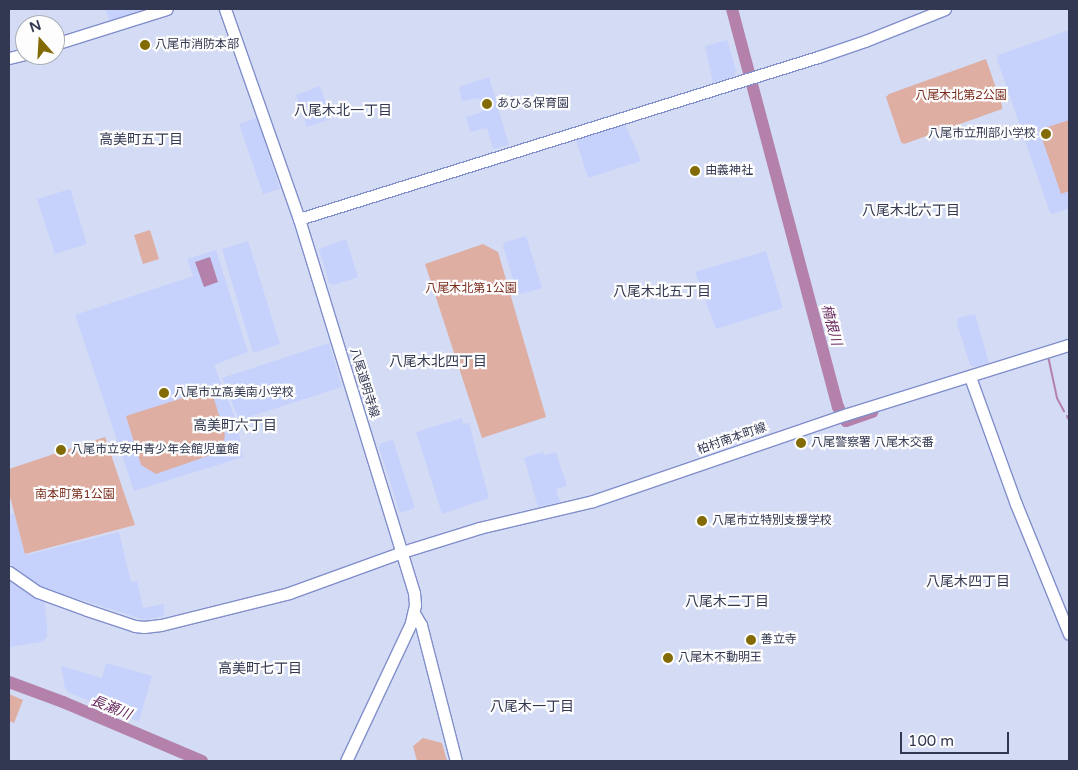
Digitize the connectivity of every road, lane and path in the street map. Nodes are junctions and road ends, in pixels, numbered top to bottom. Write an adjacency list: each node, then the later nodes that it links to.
1 (167, 9): 4 (street)
2 (225, 9): 5 (street, 八尾道明寺線)
3 (945, 9): 5 (street)
4 (65, 41)
5 (299, 218): 8 (street, 八尾道明寺線)
6 (1069, 345): 7 (street, 柏村南本町線)
7 (970, 377): 8 (street, 柏村南本町線); 11 (street)
8 (402, 552): 9 (street, 柏村南本町線); 10 (street, 八尾道明寺線)
9 (9, 572)
10 (414, 614): 12 (street, 八尾道明寺線); 13 (street)
11 (1069, 634)
12 (346, 761)
13 (456, 761)

